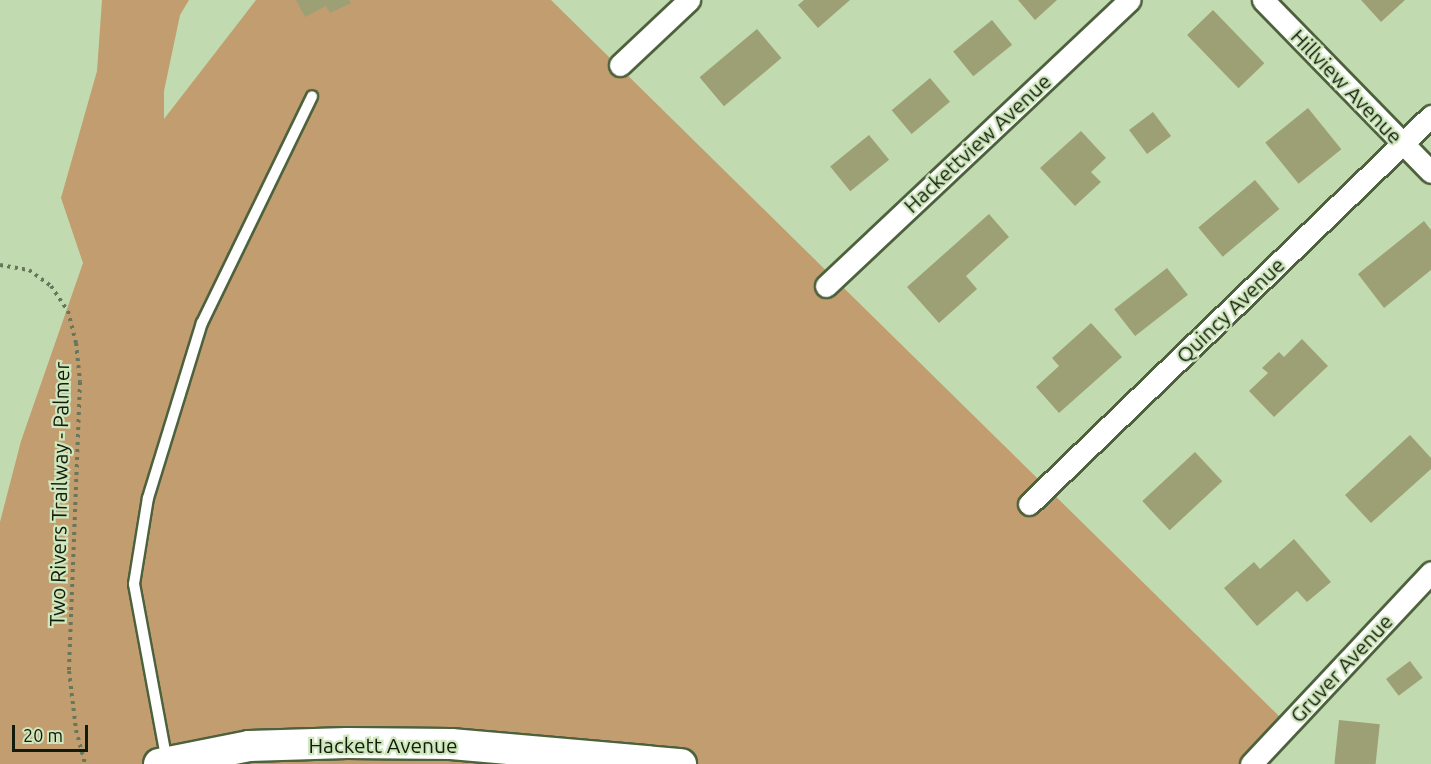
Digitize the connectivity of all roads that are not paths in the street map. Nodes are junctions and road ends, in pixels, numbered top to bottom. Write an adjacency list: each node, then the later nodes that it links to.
1 (689, 0): 4 (street)
2 (1129, 0): 9 (street, Hackettview Avenue)
3 (1263, 0): 7 (street, Hillview Avenue)
4 (620, 65)
5 (312, 96): 12 (lane)
6 (1431, 116): 7 (street, Quincy Avenue)
7 (1402, 144): 8 (street, Hillview Avenue); 10 (street, Quincy Avenue)
8 (1431, 172)
9 (826, 286)
10 (1029, 504)
11 (1431, 572): 14 (street, Gruver Avenue)
12 (163, 763): 13 (main road, Hackett Avenue)
13 (681, 764)
14 (1251, 764)

